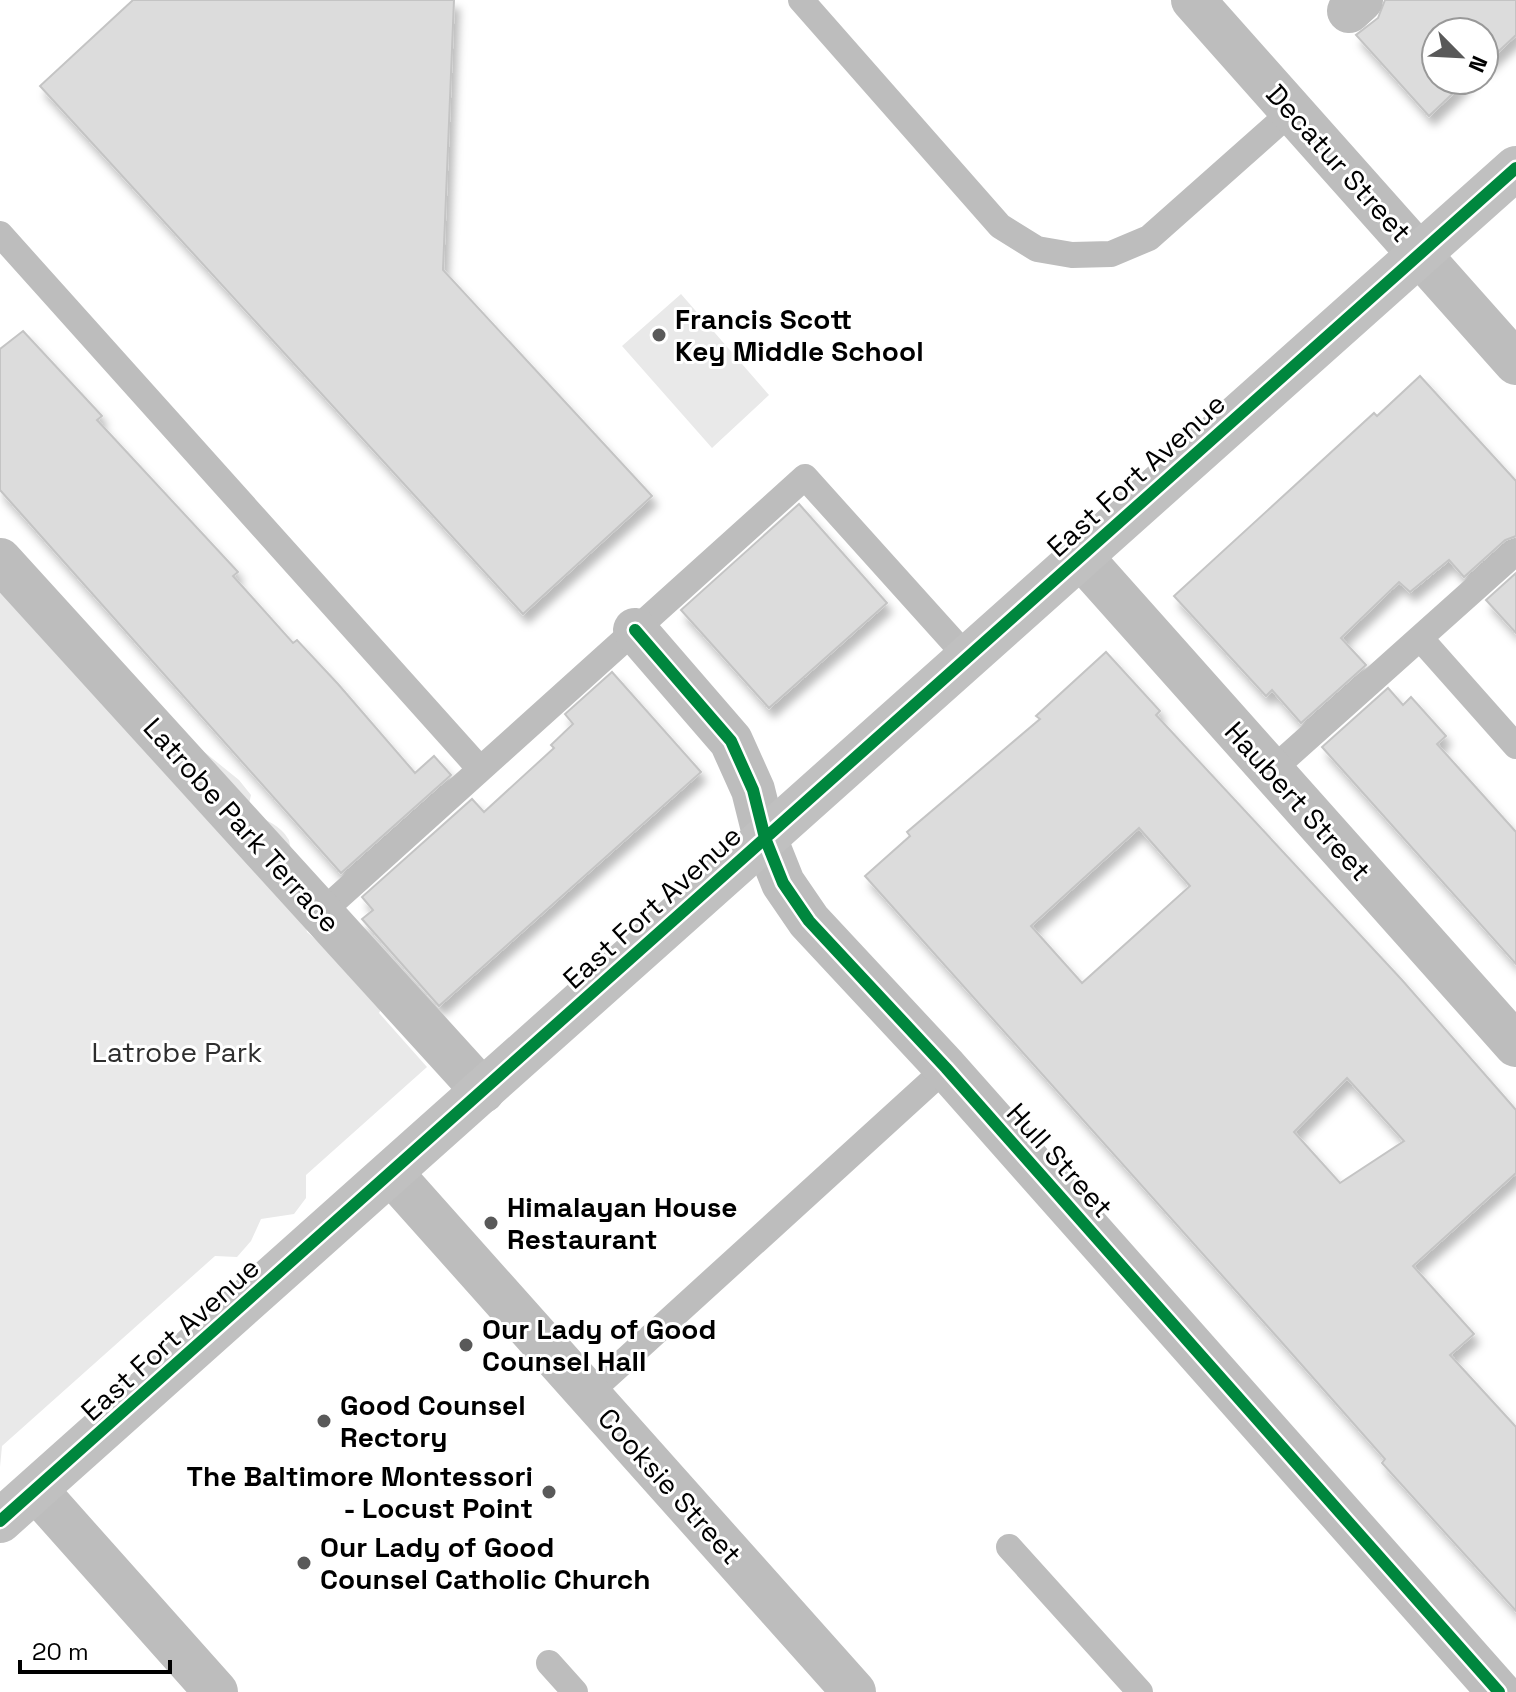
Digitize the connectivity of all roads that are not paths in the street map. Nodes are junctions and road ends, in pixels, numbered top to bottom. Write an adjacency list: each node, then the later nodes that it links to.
1 (801, 0): 3 (lane)
2 (1193, 0): 3 (street, Decatur Street)
3 (1292, 111): 6 (street, Decatur Street)
4 (1516, 168): 6 (street, East Fort Avenue)
5 (0, 234): 15 (lane)
6 (1420, 254): 7 (street, Decatur Street); 9 (street, East Fort Avenue)
7 (1516, 363)
8 (1516, 552): 12 (lane)
9 (1081, 557): 13 (street, East Fort Avenue); 16 (street, Haubert Street)
10 (0, 560): 18 (street, Latrobe Park Terrace)
11 (635, 630): 13 (lane); 15 (lane); 17 (street, Hull Street)
12 (1420, 638): 14 (lane); 16 (lane)
13 (968, 658): 17 (street, East Fort Avenue)
14 (1516, 746)
15 (480, 769): 18 (lane)
16 (1271, 771): 19 (street, Haubert Street)
17 (765, 838): 20 (street, Hull Street); 21 (street, East Fort Avenue)
18 (322, 912): 21 (street, Latrobe Park Terrace)
19 (1516, 1045)
20 (946, 1068): 23 (lane); 32 (street, Hull Street)
21 (483, 1091): 22 (street, East Fort Avenue)
22 (391, 1173): 23 (street, Cooksie Street); 24 (street, East Fort Avenue)
23 (588, 1394): 30 (street, Cooksie Street)
24 (36, 1490): 25 (street, East Fort Avenue); 28 (street)
25 (0, 1521)
26 (1009, 1547): 31 (lane)
27 (549, 1663): 29 (lane)
28 (216, 1692)
29 (575, 1692)
30 (854, 1692)
31 (1140, 1692)
32 (1499, 1692)

